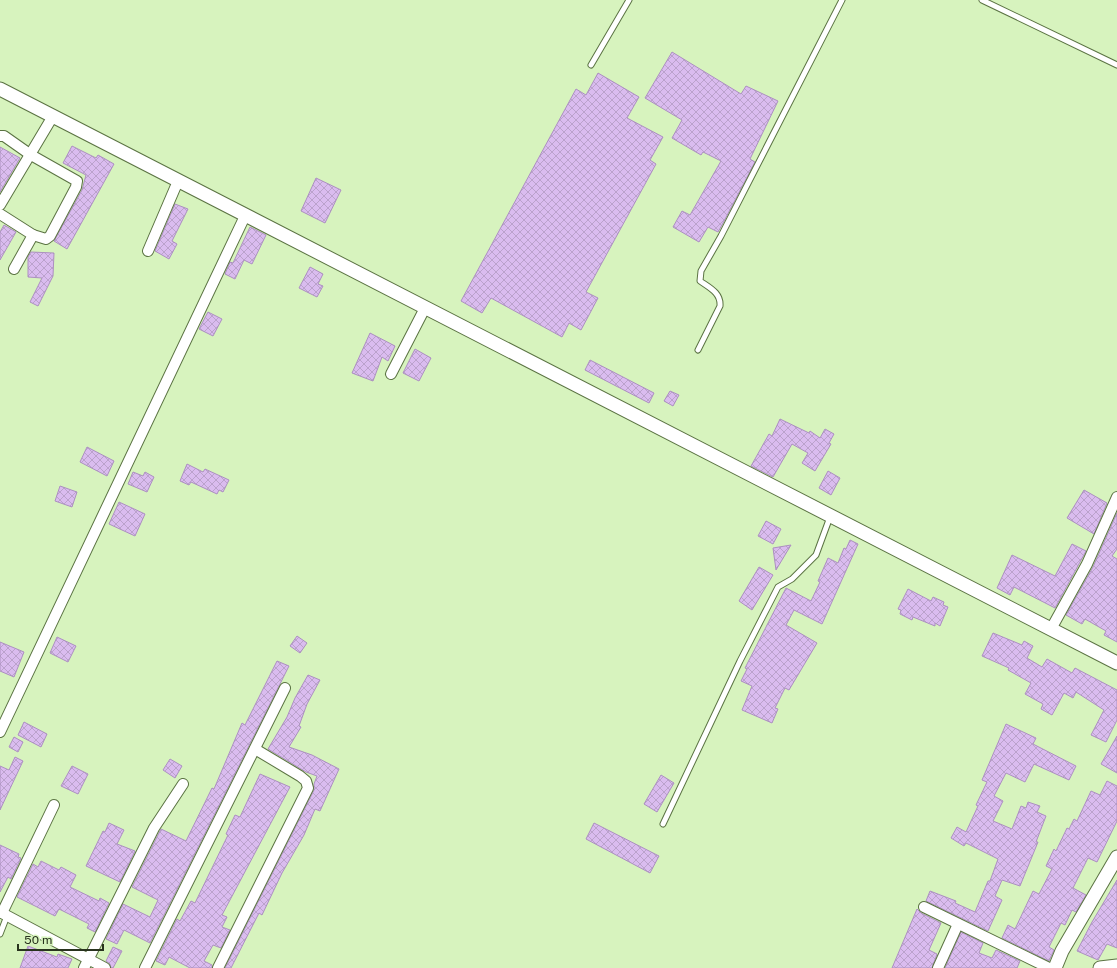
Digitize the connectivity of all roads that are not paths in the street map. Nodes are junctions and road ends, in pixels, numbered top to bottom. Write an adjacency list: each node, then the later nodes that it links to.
1 (629, 0): 4 (lane)
2 (842, 0): 18 (lane)
3 (982, 0): 5 (lane)
4 (591, 65)
5 (1117, 65)
6 (0, 89): 7 (street)
7 (53, 116): 9 (street); 10 (street)
8 (0, 136): 9 (street)
9 (31, 155): 11 (street); 14 (street)
10 (178, 181): 13 (street); 15 (street)
11 (0, 205)
12 (0, 214): 14 (street)
13 (246, 216): 17 (street); 25 (street)
14 (33, 235): 16 (street)
15 (148, 251)
16 (14, 269)
17 (425, 308): 19 (street); 21 (street)
18 (698, 350)
19 (391, 374)
20 (1117, 497): 22 (street)
21 (830, 516): 22 (street); 29 (lane)
22 (1051, 629): 23 (street)
23 (1117, 663)
24 (285, 688): 26 (street)
25 (0, 732)
26 (255, 749): 38 (street); 39 (street)
27 (183, 784): 35 (street)
28 (54, 805): 32 (street)
29 (663, 824)
30 (1117, 857): 42 (street)
31 (924, 907): 33 (street)
32 (3, 914): 34 (lane); 35 (street)
33 (958, 924): 40 (street); 41 (street)
34 (0, 934)
35 (86, 964): 37 (street)
36 (1117, 966): 43 (street)
37 (105, 968)
38 (144, 968)
39 (218, 968)
40 (938, 968)
41 (1049, 968)
42 (1055, 968)
43 (1100, 968)

